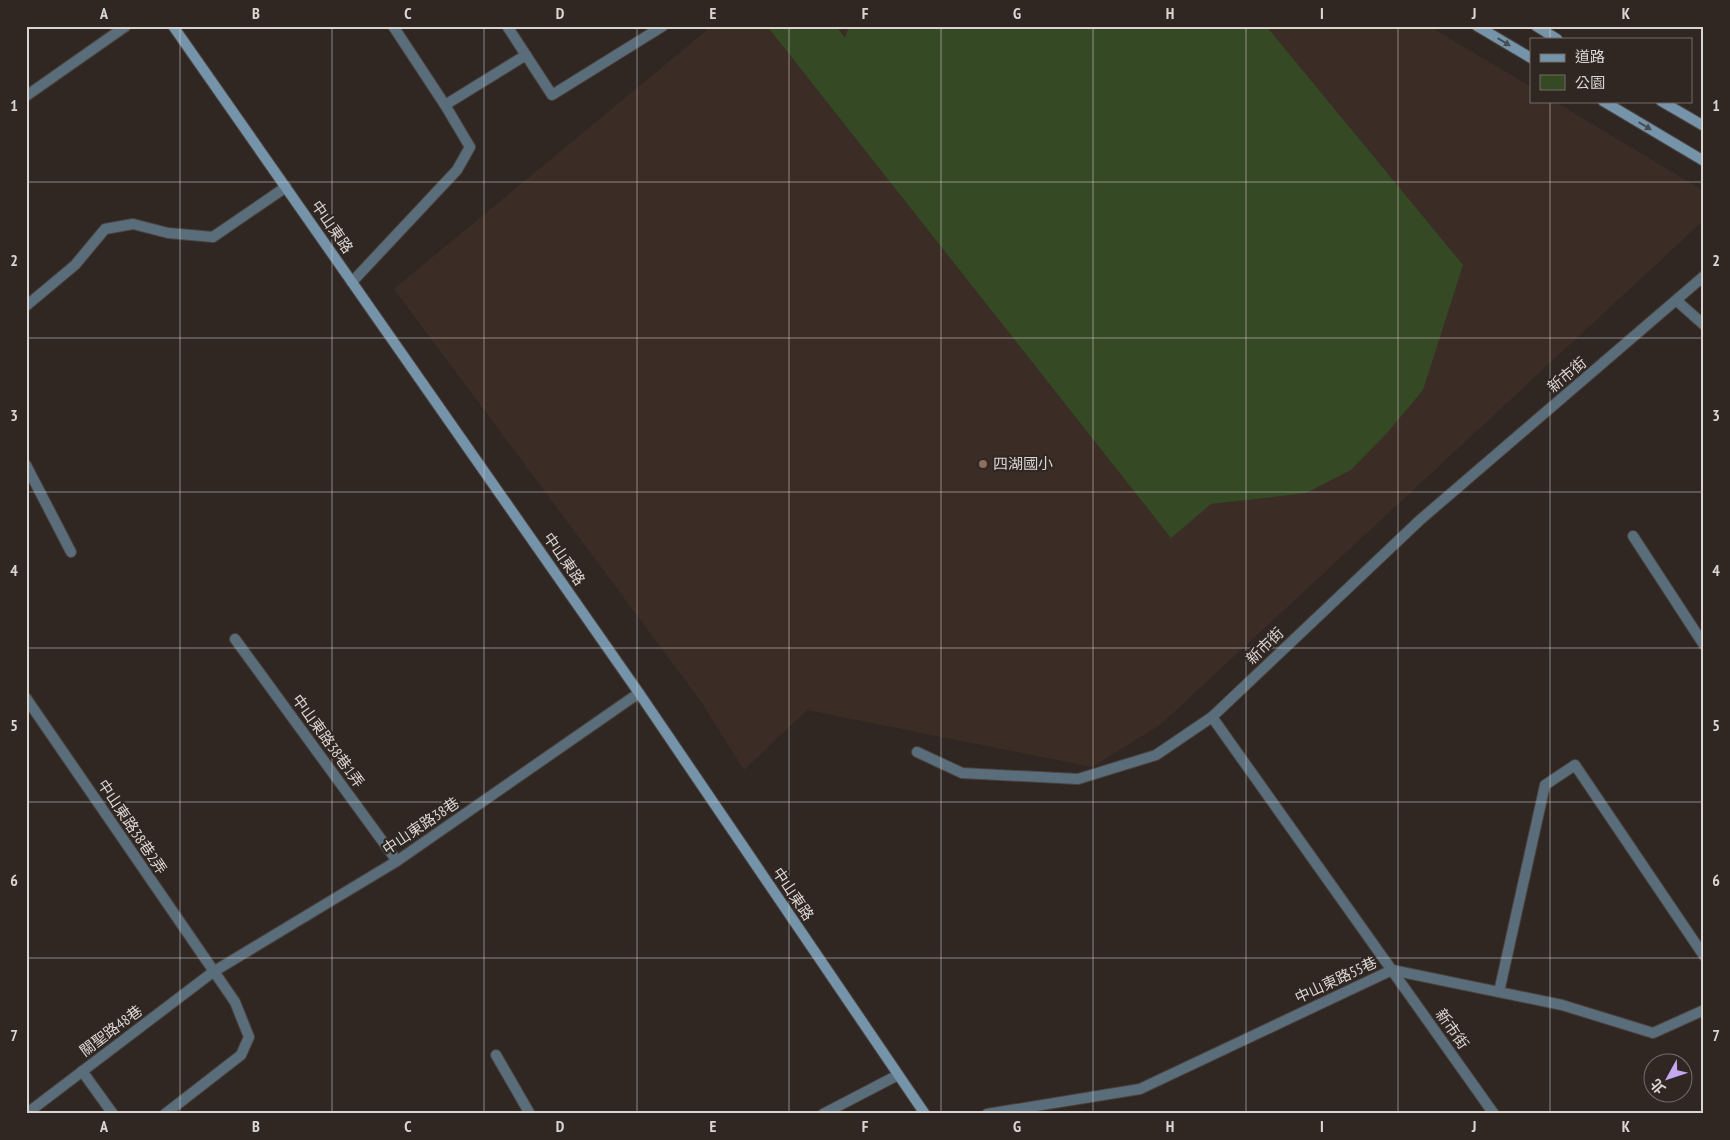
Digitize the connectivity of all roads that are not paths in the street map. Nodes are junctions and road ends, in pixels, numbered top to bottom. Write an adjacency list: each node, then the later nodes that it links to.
1 (126, 26): 11 (street)
2 (173, 26): 17 (street, 中山東路)
3 (393, 26): 14 (street)
4 (507, 26): 9 (street)
5 (663, 26): 9 (street)
6 (1477, 26): 10 (street, one-way to 10)
7 (1536, 26): 8 (street)
8 (1554, 38)
9 (526, 54): 14 (street)
10 (1530, 57)
11 (26, 96)
12 (1605, 102): 16 (street, one-way to 16)
13 (1663, 102): 15 (street)
14 (445, 105): 19 (street)
15 (1704, 126)
16 (1704, 161)
17 (286, 188): 19 (street, 中山東路); 21 (street)
18 (1704, 276): 20 (street, 新市街)
19 (352, 282): 28 (street, 中山東路)
20 (1677, 301): 22 (street); 30 (street, 新市街)
21 (26, 306)
22 (1704, 324)
23 (26, 465): 25 (street)
24 (1633, 536): 27 (street)
25 (72, 552)
26 (235, 638): 32 (street, 中山東路38巷1弄)
27 (1704, 645)
28 (639, 694): 32 (street, 中山東路38巷); 40 (street, 中山東路)
29 (26, 698): 35 (street, 中山東路38巷2弄)
30 (1212, 717): 31 (street); 34 (street, 新市街)
31 (917, 752)
32 (397, 861): 35 (street, 中山東路38巷)
33 (1704, 956): 36 (street)
34 (1392, 970): 36 (street, 中山東路55巷); 47 (street, 中山東路55巷); 48 (street, 新市街)
35 (213, 972): 39 (street, 關聖路48巷); 43 (street, 中山東路38巷2弄)
36 (1499, 992): 37 (street, 中山東路55巷)
37 (1704, 1010)
38 (496, 1055): 44 (street)
39 (82, 1071): 41 (street, 關聖路48巷); 42 (street)
40 (898, 1075): 45 (street); 46 (street, 中山東路)
41 (26, 1114)
42 (113, 1114)
43 (165, 1114)
44 (530, 1114)
45 (823, 1114)
46 (925, 1114)
47 (987, 1114)
48 (1494, 1114)

